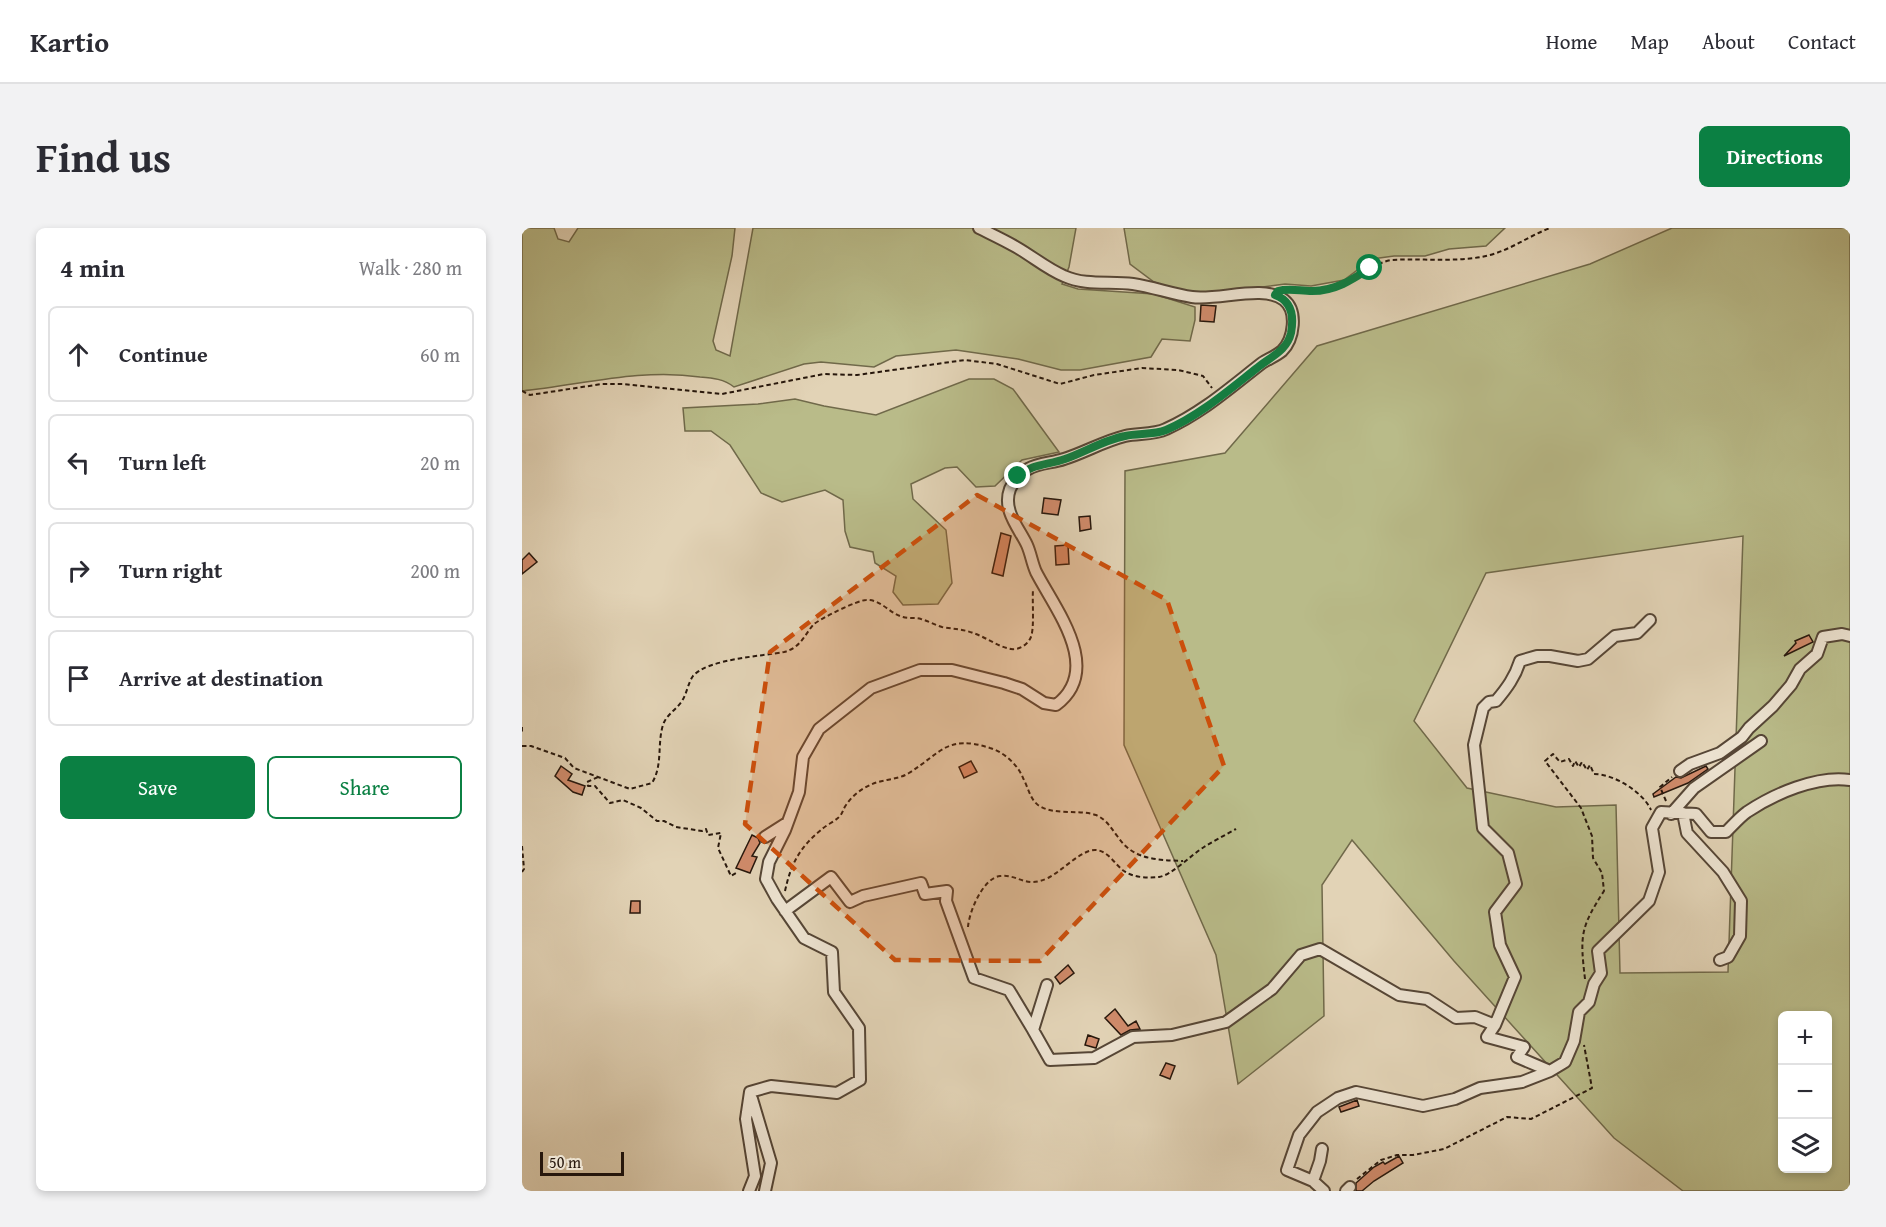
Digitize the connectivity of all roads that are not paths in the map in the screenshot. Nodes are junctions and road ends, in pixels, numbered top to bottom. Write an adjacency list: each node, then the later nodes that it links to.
1 (979, 228): 9 (street)
2 (1650, 620): 14 (street)
3 (1850, 636): 5 (street)
4 (1761, 741): 7 (street)
5 (1680, 771)
6 (1850, 780): 8 (street)
7 (1666, 813): 8 (street); 16 (street)
8 (1683, 813): 12 (street)
9 (788, 823): 10 (street); 11 (street)
10 (765, 837)
11 (785, 911): 15 (street); 17 (street)
12 (1720, 960)
13 (1047, 985): 15 (street)
14 (1496, 1025): 15 (street); 16 (street)
15 (1033, 1030)
16 (1550, 1071): 19 (street)
17 (750, 1092): 20 (street); 21 (street)
18 (1322, 1149): 19 (street)
19 (1313, 1180): 22 (street)
20 (749, 1191)
21 (765, 1191)
22 (1324, 1191)

